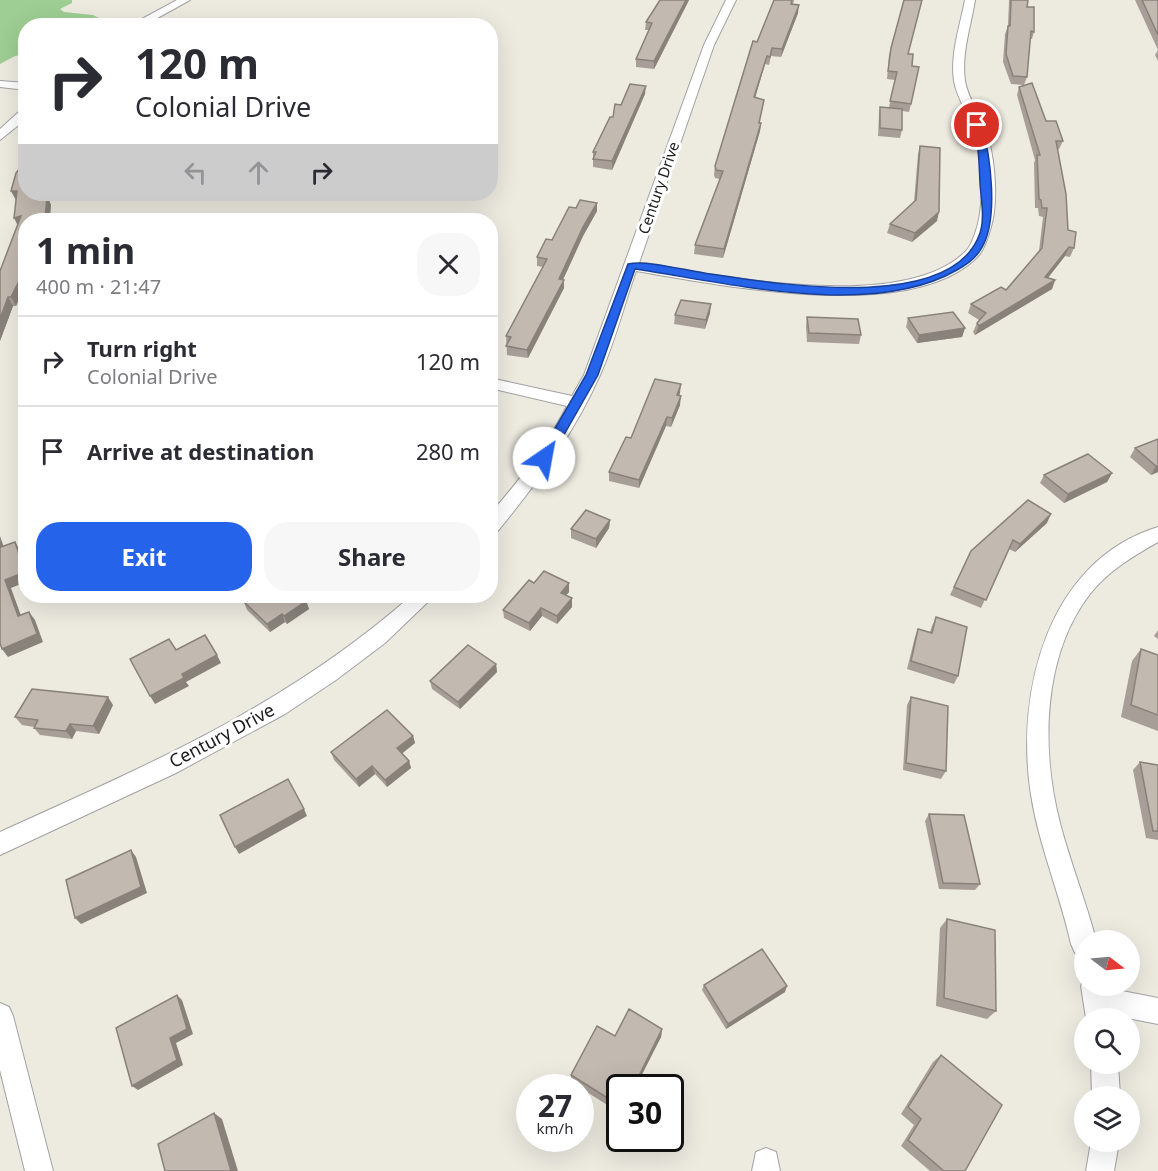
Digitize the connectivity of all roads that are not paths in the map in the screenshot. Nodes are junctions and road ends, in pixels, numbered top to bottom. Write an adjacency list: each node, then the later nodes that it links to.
1 (185, 0): 4 (street)
2 (731, 0): 9 (street, Century Drive)
3 (970, 0): 9 (street)
4 (150, 18)
5 (0, 84): 6 (street)
6 (18, 86)
7 (18, 119): 8 (street)
8 (0, 136)
9 (632, 266): 11 (street, Century Drive)
10 (498, 385): 11 (street)
11 (578, 403): 12 (street, Century Drive)
12 (498, 517)
13 (1158, 534): 16 (street)
14 (416, 603): 15 (street, Century Drive)
15 (0, 844)
16 (1081, 930)
17 (1096, 1001): 18 (street)
18 (1158, 1011)
19 (0, 1016): 21 (street)
20 (1103, 1152): 22 (street)
21 (39, 1171)
22 (1100, 1171)

